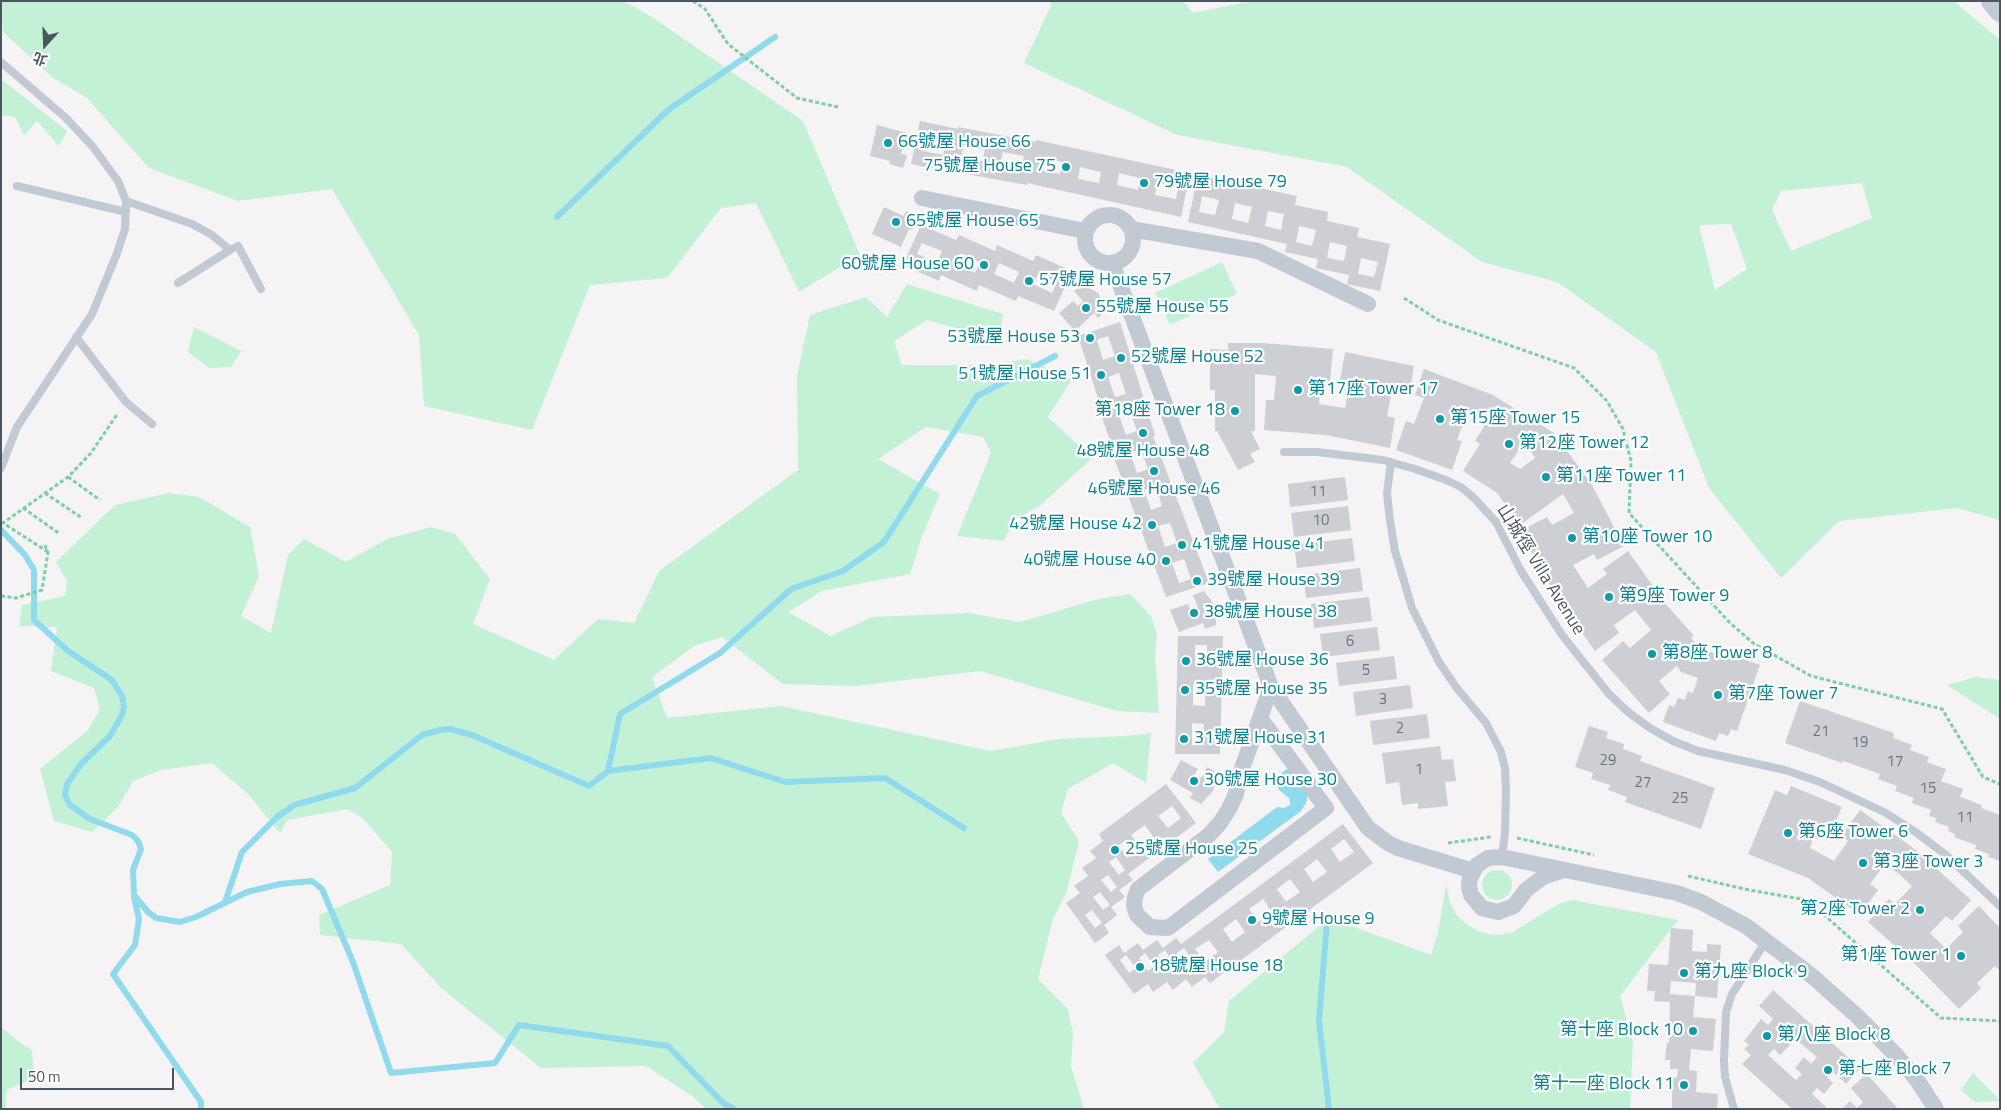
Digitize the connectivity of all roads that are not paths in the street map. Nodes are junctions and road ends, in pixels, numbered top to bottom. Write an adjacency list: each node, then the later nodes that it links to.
1 (1992, 1): 2 (main road)
2 (2000, 12)
3 (1, 62): 6 (lane)
4 (17, 186): 7 (lane)
5 (922, 198): 9 (street)
6 (126, 202): 7 (lane); 10 (lane)
7 (126, 212): 15 (lane)
8 (1131, 229): 9 (street); 11 (street); 14 (street)
9 (1085, 231): 11 (street)
10 (230, 250): 12 (lane); 13 (lane)
11 (1112, 263): 20 (street)
12 (178, 283)
13 (261, 289)
14 (1368, 304)
15 (76, 337): 16 (lane); 19 (lane)
16 (152, 424)
17 (1284, 452): 18 (lane, 山城徑 Villa Avenue)
18 (1391, 462): 22 (lane); 25 (lane, 山城徑 Villa Avenue)
19 (1, 468)
20 (1271, 687): 21 (street); 24 (street)
21 (1260, 718): 21 (street)
22 (1502, 857): 23 (street); 24 (street)
23 (1564, 870): 24 (street); 26 (street)
24 (1472, 871)
25 (2000, 906)
26 (1766, 940): 27 (lane); 28 (street)
27 (1734, 1109)
28 (1936, 1109)

